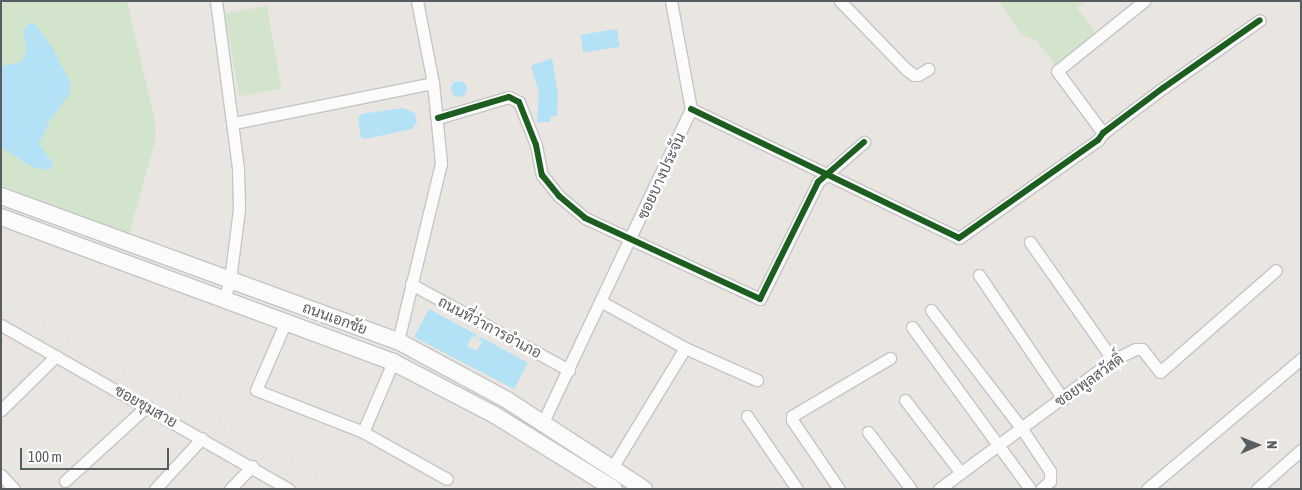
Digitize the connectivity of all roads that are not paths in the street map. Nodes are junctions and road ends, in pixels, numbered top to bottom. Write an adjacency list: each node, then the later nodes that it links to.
1 (216, 1): 11 (street)
2 (417, 1): 8 (street)
3 (671, 1): 9 (street)
4 (840, 1): 7 (street)
5 (1144, 1): 12 (street)
6 (1260, 20): 12 (street)
7 (928, 69)
8 (433, 83): 10 (street); 11 (street)
9 (691, 109): 14 (street); 17 (street, ซอยบางประจัน)
10 (438, 118): 17 (street); 22 (street)
11 (234, 123): 21 (street)
12 (1103, 133): 14 (street)
13 (864, 142): 14 (street)
14 (827, 175): 17 (street)
15 (1, 196): 21 (main road, ถนนเอกชัย)
16 (1, 217): 23 (main road, ถนนเอกชัย)
17 (632, 238): 24 (street, ซอยบางประจัน)
18 (1030, 242): 34 (street)
19 (1276, 270): 34 (street, ซอยพูลสวัสดิ์)
20 (979, 275): 38 (street)
21 (230, 280): 23 (street); 29 (main road, ถนนเอกชัย)
22 (411, 284): 29 (street); 36 (street, ถนนที่ว่าการอำเภอ)
23 (224, 300): 26 (main road, ถนนเอกชัย)
24 (602, 302): 30 (street); 36 (street, ซอยบางประจัน)
25 (931, 310): 44 (street)
26 (286, 322): 35 (main road, ถนนเอกชัย); 45 (street)
27 (1, 325): 31 (street, ซอยชุมสาย)
28 (912, 327): 48 (street)
29 (398, 342): 43 (main road, ถนนเอกชัย)
30 (685, 348): 37 (street); 51 (street)
31 (56, 356): 40 (street, ซอยชุมสาย); 41 (street)
32 (890, 358): 63 (street)
33 (1301, 359): 68 (street)
34 (1113, 360): 38 (street, ซอยพูลสวัสดิ์)
35 (393, 362): 45 (street); 60 (main road, ถนนเอกชัย)
36 (569, 370): 43 (street, ซอยบางประจัน)
37 (757, 380)
38 (1063, 399): 44 (street, ซอยพูลสวัสดิ์)
39 (906, 400): 52 (street)
40 (147, 406): 47 (street, ซอยชุมสาย); 55 (street)
41 (1, 410)
42 (747, 416): 62 (street)
43 (543, 422): 51 (main road, ถนนเอกชัย)
44 (1022, 429): 48 (street, ซอยพูลสวัสดิ์); 67 (street)
45 (363, 432): 54 (street)
46 (868, 432): 64 (street)
47 (202, 438): 50 (street, ซอยชุมสาย); 57 (street)
48 (999, 446): 52 (street, ซอยพูลสวัสดิ์); 66 (street)
49 (1301, 450): 69 (street)
50 (252, 466): 58 (street); 59 (street, ซอยชุมสาย)
51 (612, 468): 61 (main road, ถนนเอกชัย)
52 (961, 473): 65 (street, ซอยพูลสวัสดิ์)
53 (1, 475): 56 (street)
54 (447, 479)
55 (65, 482)
56 (14, 489)
57 (155, 489)
58 (230, 489)
59 (289, 489)
60 (614, 489)
61 (644, 489)
62 (797, 489)
63 (839, 489)
64 (911, 489)
65 (939, 489)
66 (1030, 489)
67 (1041, 489)
68 (1148, 489)
69 (1257, 489)

